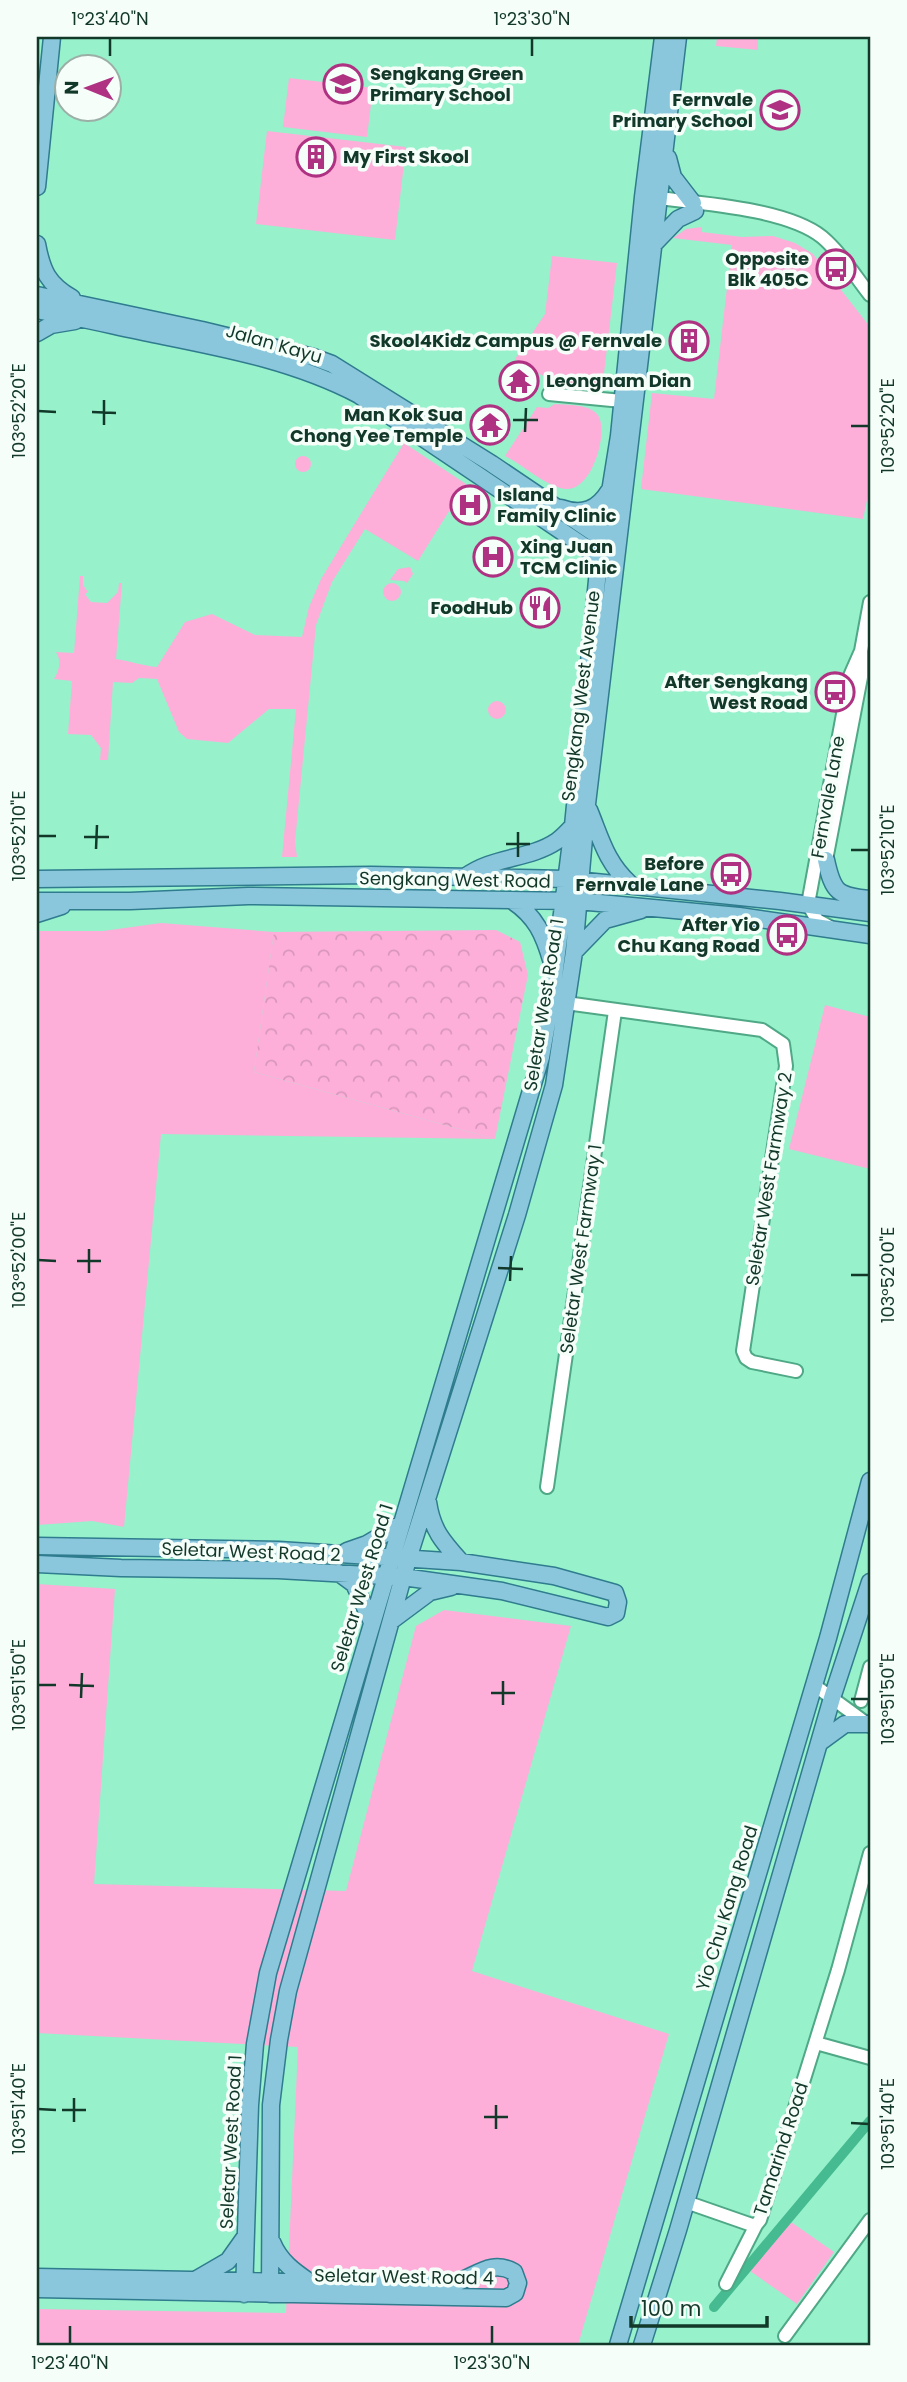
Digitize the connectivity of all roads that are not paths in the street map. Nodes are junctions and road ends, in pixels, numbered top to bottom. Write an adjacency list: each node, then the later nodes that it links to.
1 (52, 37): 5 (main road)
2 (663, 37): 6 (main road, Sengkang West Avenue)
3 (678, 37): 4 (main road, Sengkang West Avenue)
4 (666, 142): 6 (main road, Sengkang West Avenue); 7 (main road)
5 (37, 187)
6 (650, 202): 7 (street); 9 (main road, Sengkang West Avenue); 18 (main road, Sengkang West Avenue)
7 (694, 207): 9 (main road); 11 (street)
8 (37, 244): 12 (main road)
9 (652, 246): 21 (main road, Sengkang West Avenue)
10 (37, 295): 12 (main road, Jalan Kayu)
11 (870, 295)
12 (77, 302): 16 (main road, Jalan Kayu)
13 (37, 310): 14 (main road, Jalan Kayu)
14 (91, 319): 15 (main road); 16 (main road, Jalan Kayu)
15 (37, 332)
16 (219, 341): 20 (main road, Jalan Kayu); 22 (main road, Jalan Kayu)
17 (549, 394): 18 (street)
18 (622, 401): 19 (main road, Sengkang West Avenue)
19 (611, 489): 20 (main road); 21 (main road, Sengkang West Avenue)
20 (554, 506): 21 (main road, Jalan Kayu)
21 (610, 544): 22 (main road, Sengkang West Avenue); 23 (main road, Sengkang West Avenue)
22 (599, 560): 23 (main road, Jalan Kayu); 27 (main road, Sengkang West Avenue)
23 (615, 571): 25 (main road, Sengkang West Avenue)
24 (870, 602): 26 (street, Fernvale Lane)
25 (587, 804): 31 (main road, Sengkang West Avenue); 32 (main road)
26 (831, 809): 28 (street, Fernvale Lane); 38 (street, Fernvale Lane)
27 (573, 826): 29 (main road); 31 (main road, Sengkang West Avenue)
28 (826, 860): 33 (main road); 40 (main road)
29 (465, 877): 30 (main road, Sengkang West Road); 31 (main road, Sengkang West Road)
30 (37, 878)
31 (573, 879): 32 (main road, Sengkang West Road); 36 (main road, Sengkang West Avenue)
32 (630, 884): 38 (main road, Sengkang West Road)
33 (870, 899)
34 (511, 900): 36 (main road, Sengkang West Road); 37 (main road, Sengkang West Road); 46 (main road)
35 (37, 901): 37 (main road, Sengkang West Road)
36 (571, 901): 39 (main road, Sengkang West Road); 45 (main road, Seletar West Road 1); 46 (main road, Seletar West Road 1)
37 (74, 902): 42 (main road)
38 (808, 904): 40 (main road, Sengkang West Road); 43 (street)
39 (648, 907): 43 (main road, Sengkang West Road); 45 (main road)
40 (838, 908): 41 (main road, Sengkang West Road)
41 (870, 913)
42 (37, 914)
43 (836, 930): 44 (main road, Sengkang West Road)
44 (870, 935)
45 (573, 952): 46 (main road, Seletar West Road 1)
46 (563, 972): 47 (main road, Seletar West Road 1); 53 (main road, Seletar West Road 1)
47 (573, 1004): 48 (street, Seletar West Farmway 2); 52 (main road, Seletar West Road 1)
48 (615, 1011): 49 (street, Seletar West Farmway 2); 51 (street, Seletar West Farmway 1)
49 (796, 1371)
50 (870, 1481): 67 (main road, Yio Chu Kang Road)
51 (547, 1487)
52 (428, 1496): 56 (main road, Seletar West Road 1); 57 (main road)
53 (401, 1524): 55 (main road); 56 (main road, Seletar West Road 1)
54 (37, 1546): 55 (main road, Seletar West Road 2)
55 (341, 1554): 56 (main road, Seletar West Road 2)
56 (400, 1558): 57 (main road, Seletar West Road 2); 60 (main road, Seletar West Road 1); 61 (main road, Seletar West Road 1)
57 (461, 1562): 63 (main road, Seletar West Road 2)
58 (37, 1564): 59 (main road, Seletar West Road 2)
59 (339, 1573): 60 (main road, Seletar West Road 2); 65 (main road)
60 (386, 1576): 61 (main road, Seletar West Road 2); 65 (main road, Seletar West Road 1)
61 (403, 1577): 63 (main road, Seletar West Road 2); 64 (main road, Seletar West Road 1)
62 (870, 1582): 68 (main road)
63 (460, 1584): 64 (main road)
64 (391, 1620): 82 (main road, Seletar West Road 1)
65 (372, 1622): 81 (main road, Seletar West Road 1)
66 (870, 1667): 69 (street)
67 (814, 1685): 68 (street); 76 (main road, Yio Chu Kang Road)
68 (832, 1698): 70 (street); 71 (main road)
69 (861, 1700)
70 (869, 1725): 71 (main road)
71 (819, 1743): 77 (main road)
72 (870, 1853): 73 (street, Tamarind Road)
73 (864, 1896): 74 (street, Tamarind Road)
74 (816, 2043): 75 (street); 79 (street, Tamarind Road)
75 (870, 2058)
76 (670, 2168): 77 (main road); 80 (main road, Yio Chu Kang Road)
77 (686, 2202): 79 (street, Tamarind Road); 80 (main road); 92 (main road)
78 (870, 2220): 90 (street)
79 (756, 2225): 86 (street)
80 (653, 2226): 91 (main road, Yio Chu Kang Road)
81 (245, 2237): 84 (main road); 87 (main road, Seletar West Road 1)
82 (270, 2237): 85 (main road); 88 (main road, Seletar West Road 1)
83 (37, 2277): 84 (main road, Seletar West Road 4)
84 (195, 2281): 87 (main road, Seletar West Road 4)
85 (312, 2283): 88 (main road, Seletar West Road 4); 88 (main road, Seletar West Road 4)
86 (726, 2284)
87 (244, 2288): 88 (main road, Seletar West Road 4); 89 (main road, Seletar West Road 4)
88 (270, 2288)
89 (37, 2289)
90 (785, 2336)
91 (618, 2345)
92 (642, 2345)

